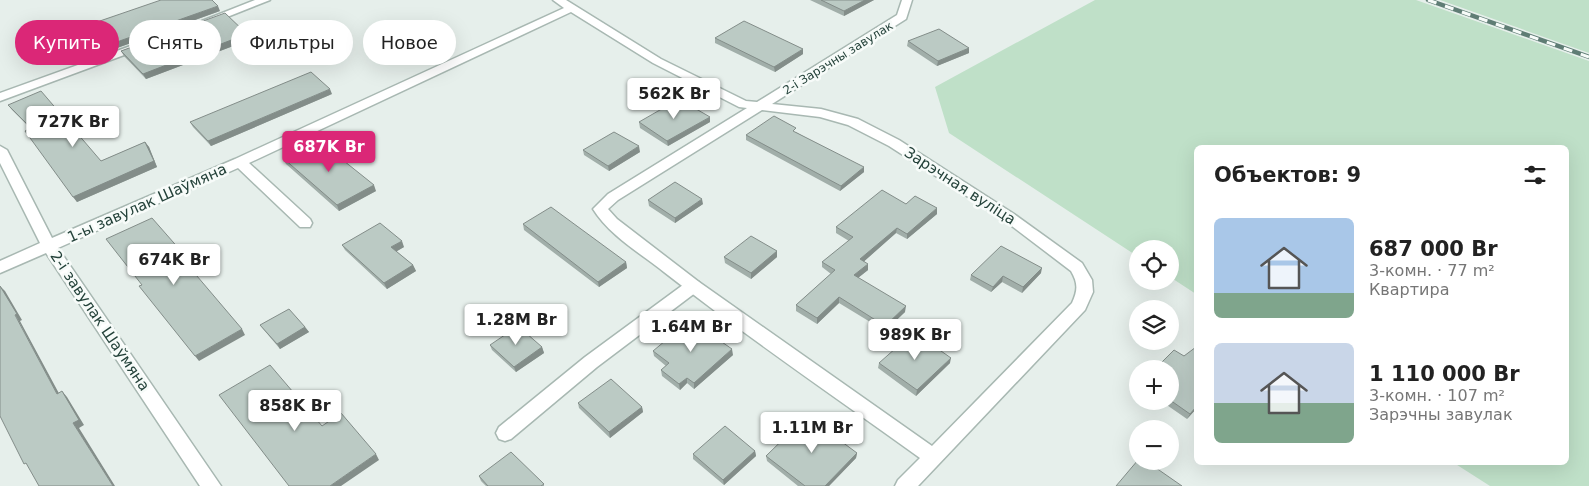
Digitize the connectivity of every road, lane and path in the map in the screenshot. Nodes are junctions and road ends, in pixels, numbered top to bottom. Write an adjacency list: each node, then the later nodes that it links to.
1 (265, 0): 5 (street)
2 (558, 0): 4 (street)
3 (907, 0): 8 (street, 2-і Зарэчны завулак)
4 (572, 8): 8 (street, Зарэчная вуліца); 10 (street, 1-ы завулак Шаўмяна)
5 (211, 20)
6 (129, 49): 7 (street)
7 (0, 97)
8 (759, 108): 14 (street, 2-і Зарэчны завулак); 16 (street, Зарэчная вуліца)
9 (0, 150): 12 (street, 2-і завулак Шаўмяна)
10 (240, 162): 11 (street, 1-ы завулак Шаўмяна); 12 (street, 1-ы завулак Шаўмяна)
11 (305, 223)
12 (49, 246): 13 (street, 1-ы завулак Шаўмяна); 17 (street, 2-і завулак Шаўмяна)
13 (0, 268)
14 (693, 286): 15 (street); 16 (street)
15 (505, 433)
16 (934, 458): 18 (street, Зарэчная вуліца)
17 (211, 486)
18 (905, 486)

